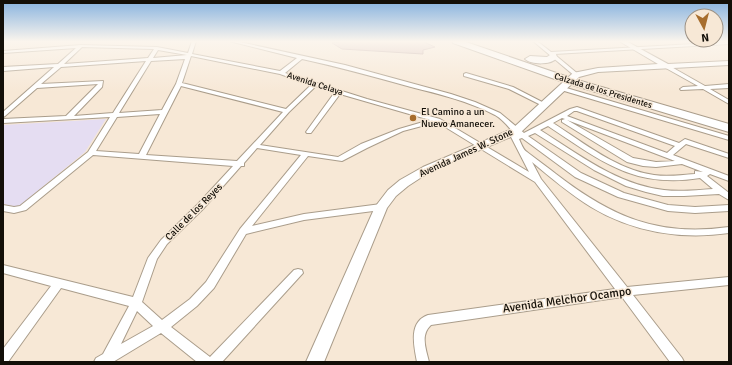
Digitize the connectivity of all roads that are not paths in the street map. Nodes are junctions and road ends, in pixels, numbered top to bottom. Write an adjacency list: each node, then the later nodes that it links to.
1 (67, 58): 14 (street)
2 (161, 58): 11 (street)
3 (189, 58): 22 (street)
4 (205, 58): 18 (street, Avenida Celaya)
5 (299, 58): 18 (street)
6 (304, 58): 44 (street)
7 (505, 58): 21 (highway, Calzada de los Presidentes)
8 (552, 58): 12 (highway)
9 (553, 58): 21 (street)
10 (652, 58): 15 (main road)
11 (152, 59): 14 (street); 34 (street)
12 (530, 59): 21 (highway, Calzada de los Presidentes)
13 (729, 63): 15 (main road)
14 (59, 65): 16 (street); 24 (street)
15 (666, 66): 21 (main road); 26 (street)
16 (13, 68): 17 (street); 20 (street)
17 (3, 69)
18 (281, 73): 23 (street, Avenida Celaya)
19 (466, 75): 30 (street)
20 (3, 76)
21 (568, 83): 30 (main road, Avenida James W. Stone); 37 (highway, Calzada de los Presidentes); 41 (highway, Calzada de los Presidentes); 45 (street)
22 (179, 84): 31 (street); 32 (street)
23 (315, 84): 28 (street, Avenida Celaya); 31 (street, Calle de los Reyes)
24 (36, 86): 33 (street); 36 (street)
25 (729, 86): 26 (street)
26 (704, 88): 27 (street); 29 (street)
27 (683, 89)
28 (338, 92): 39 (street, Avenida Celaya); 43 (street)
29 (729, 102)
30 (543, 104): 44 (main road, Avenida James W. Stone)
31 (287, 110): 48 (street, Calle de los Reyes)
32 (165, 112): 34 (street); 52 (street)
33 (3, 115)
34 (115, 115): 36 (street); 50 (street)
35 (560, 117): 40 (street); 46 (street); 53 (street); 55 (street)
36 (68, 118): 38 (street)
37 (729, 118)
38 (3, 120)
39 (438, 120): 47 (street, Avenida Celaya); 51 (street)
40 (548, 123): 42 (street); 57 (street)
41 (729, 128)
42 (535, 130): 44 (street); 60 (street)
43 (309, 132)
44 (516, 134): 47 (main road, Avenida James W. Stone); 49 (street); 64 (street)
45 (729, 138)
46 (682, 143): 53 (street); 54 (street)
47 (480, 145): 59 (street, Avenida Celaya); 62 (main road, Avenida James W. Stone)
48 (256, 146): 51 (street); 56 (street, Calle de los Reyes)
49 (524, 152): 59 (street); 65 (street)
50 (91, 153): 52 (street); 63 (street)
51 (306, 154): 66 (street)
52 (142, 156): 56 (street)
53 (668, 156): 55 (street)
54 (729, 156)
55 (684, 162): 57 (street)
56 (241, 164): 72 (street, Calle de los Reyes)
57 (705, 174): 58 (street); 60 (street)
58 (729, 179)
59 (538, 180): 71 (street)
60 (721, 191): 61 (street)
61 (729, 197)
62 (381, 207): 66 (street); 78 (main road, Avenida James W. Stone)
63 (3, 208)
64 (729, 208)
65 (729, 230)
66 (243, 231): 73 (street)
67 (3, 269): 70 (street)
68 (298, 273): 77 (street)
69 (729, 281): 71 (street, Avenida Melchor Ocampo)
70 (58, 284): 72 (street); 74 (street)
71 (624, 292): 79 (street, Avenida Melchor Ocampo); 80 (street)
72 (136, 303): 73 (street); 75 (street, Calle de los Reyes)
73 (161, 326): 75 (street); 76 (street)
74 (3, 359)
75 (104, 361)
76 (207, 362)
77 (214, 362)
78 (315, 362)
79 (423, 362)
80 (678, 362)

